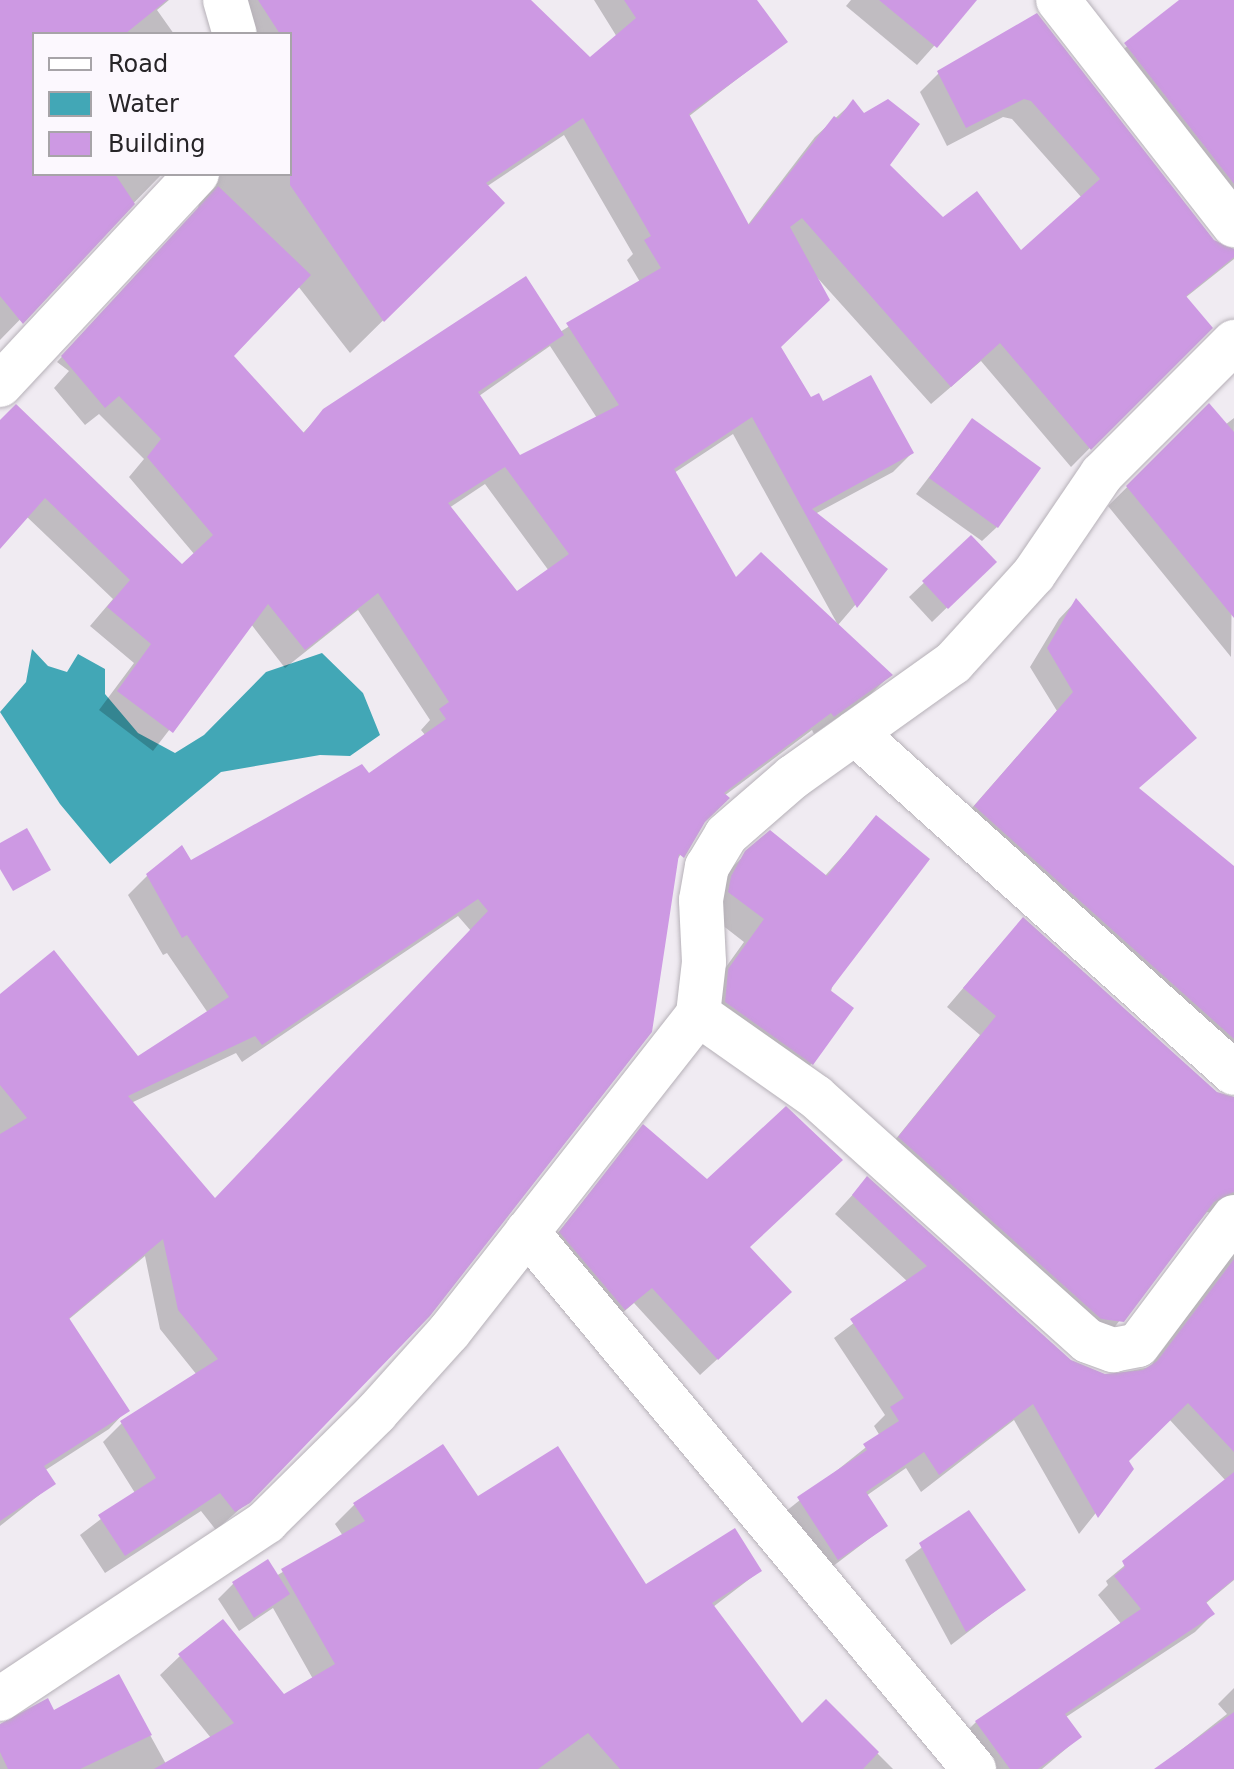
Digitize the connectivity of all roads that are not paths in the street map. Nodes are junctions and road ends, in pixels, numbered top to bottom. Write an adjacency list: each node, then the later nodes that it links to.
1 (225, 0): 3 (street)
2 (1073, 5): 5 (street)
3 (234, 32)
4 (195, 176): 7 (street)
5 (1234, 225)
6 (1234, 342): 8 (street)
7 (0, 385)
8 (855, 733): 9 (street); 10 (street)
9 (698, 1014): 11 (street); 12 (street)
10 (1234, 1073)
11 (1234, 1217)
12 (527, 1232): 13 (street); 14 (street)
13 (0, 1699)
14 (974, 1769)

